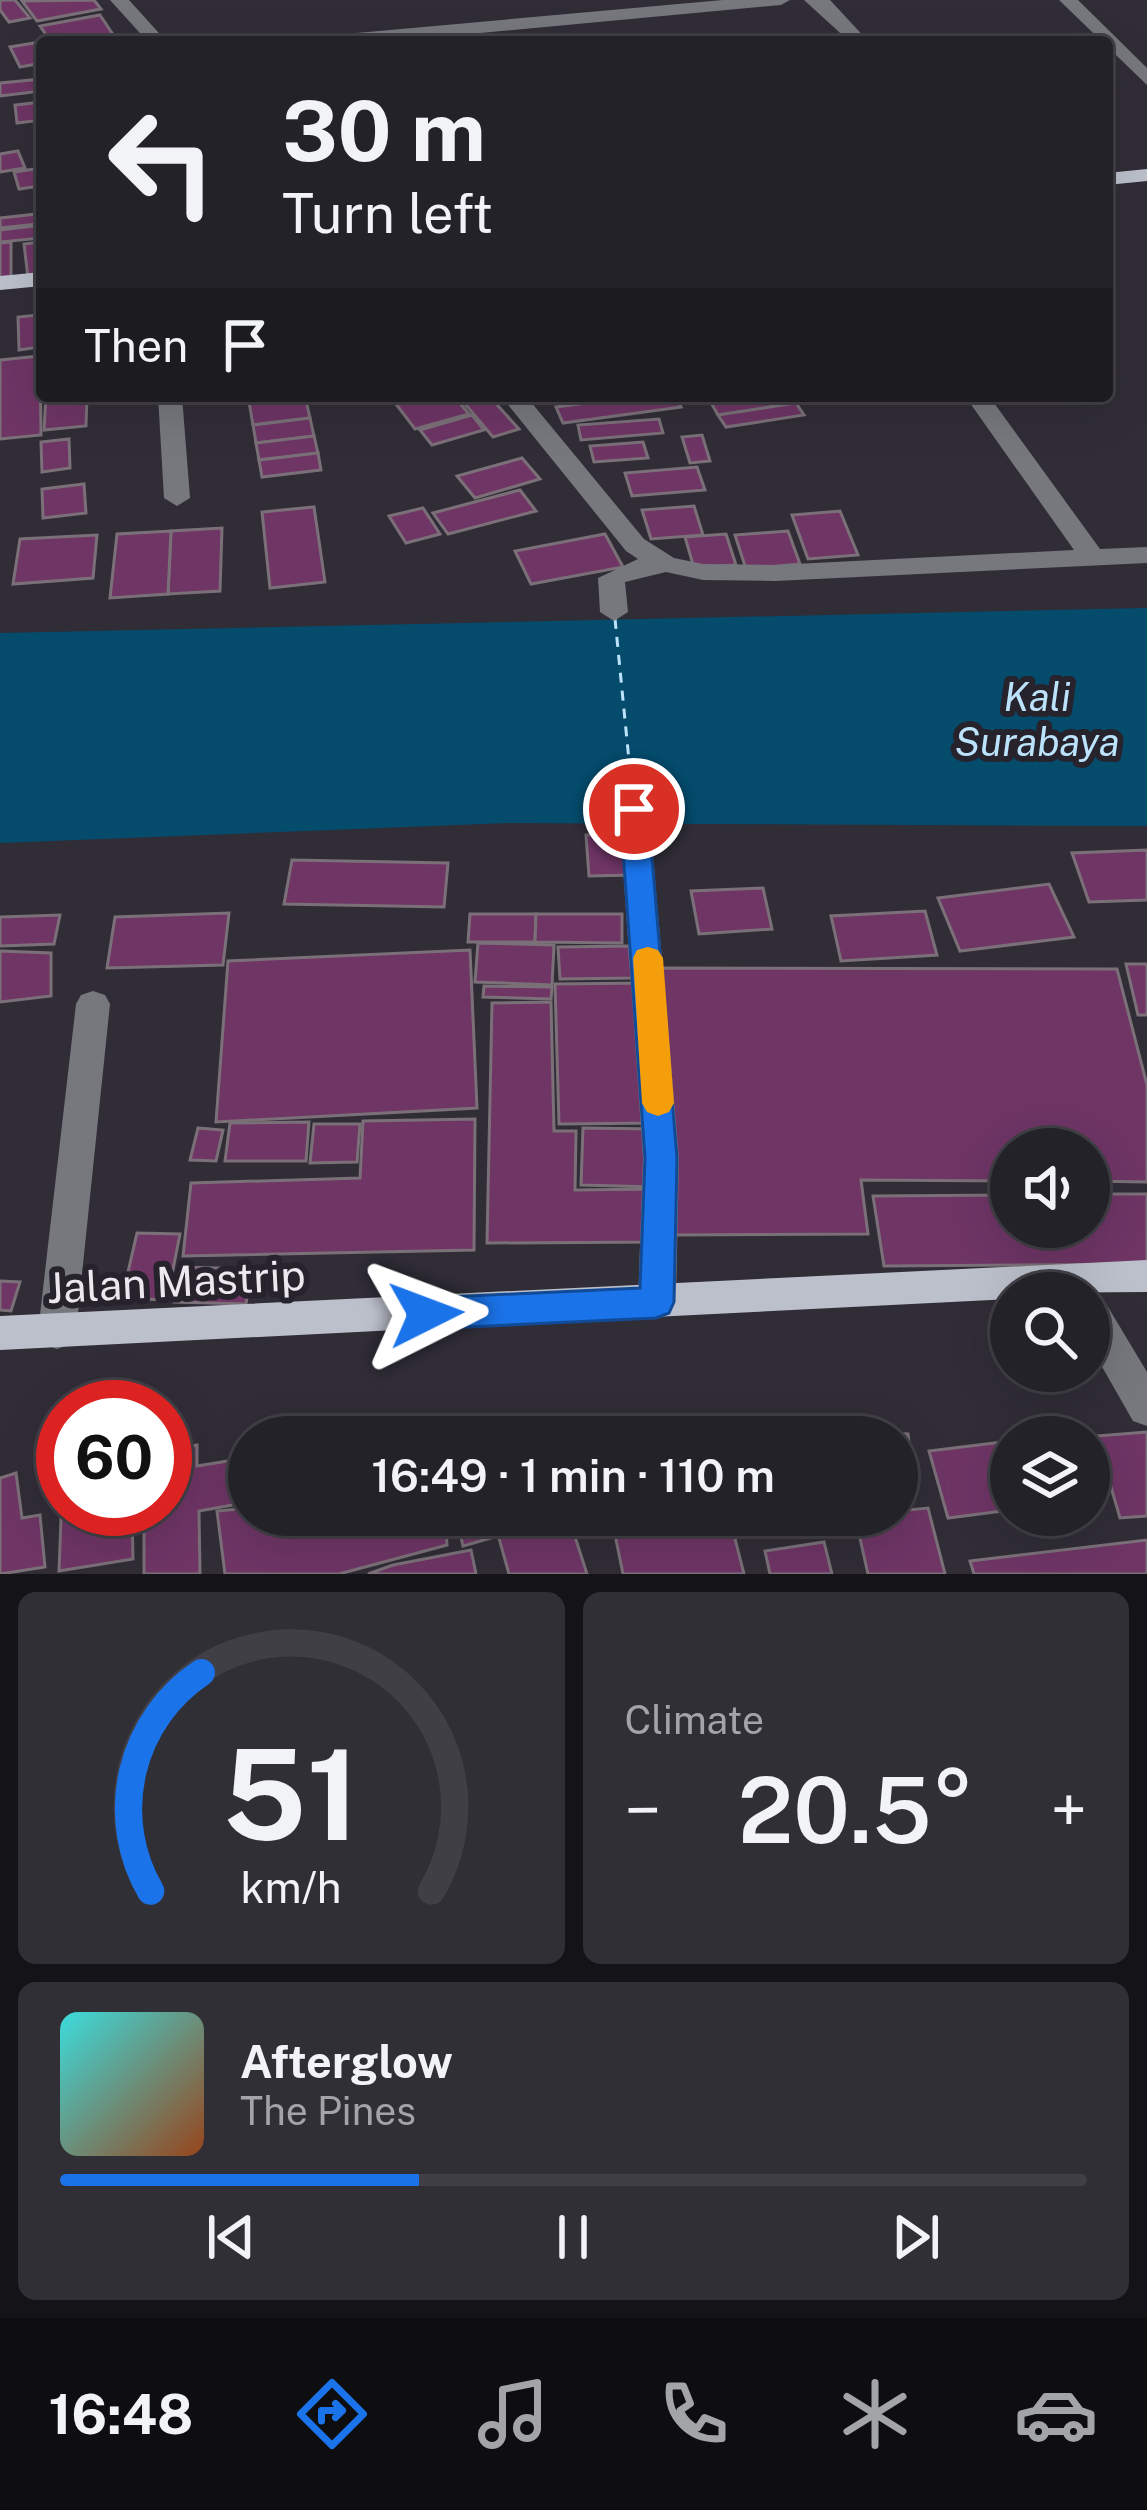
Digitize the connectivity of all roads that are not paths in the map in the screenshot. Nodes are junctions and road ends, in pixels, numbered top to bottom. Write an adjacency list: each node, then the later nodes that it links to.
1 (119, 0): 5 (street)
2 (781, 0): 6 (street)
3 (813, 0): 7 (street)
4 (1068, 0): 8 (street)
5 (152, 36)
6 (388, 36)
7 (854, 36)
8 (1104, 36)
9 (1113, 45): 10 (street)
10 (1147, 79)
11 (1147, 175): 12 (main road)
12 (1113, 178)
13 (36, 279): 14 (main road)
14 (0, 283)
15 (170, 402): 18 (street)
16 (518, 402): 21 (street)
17 (981, 402): 20 (street)
18 (177, 498)
19 (1147, 555): 20 (street)
20 (1090, 556): 21 (street)
21 (666, 564): 22 (street)
22 (614, 612)
23 (634, 809): 28 (street)
24 (93, 1004): 29 (street)
25 (1147, 1276): 26 (main road, Jalan Mastrip)
26 (1110, 1286)
27 (990, 1296): 28 (main road, Jalan Mastrip)
28 (656, 1302): 29 (main road, Jalan Mastrip)
29 (57, 1332): 30 (main road, Jalan Mastrip)
30 (0, 1333)
31 (1110, 1345): 32 (street)
32 (1147, 1408)

